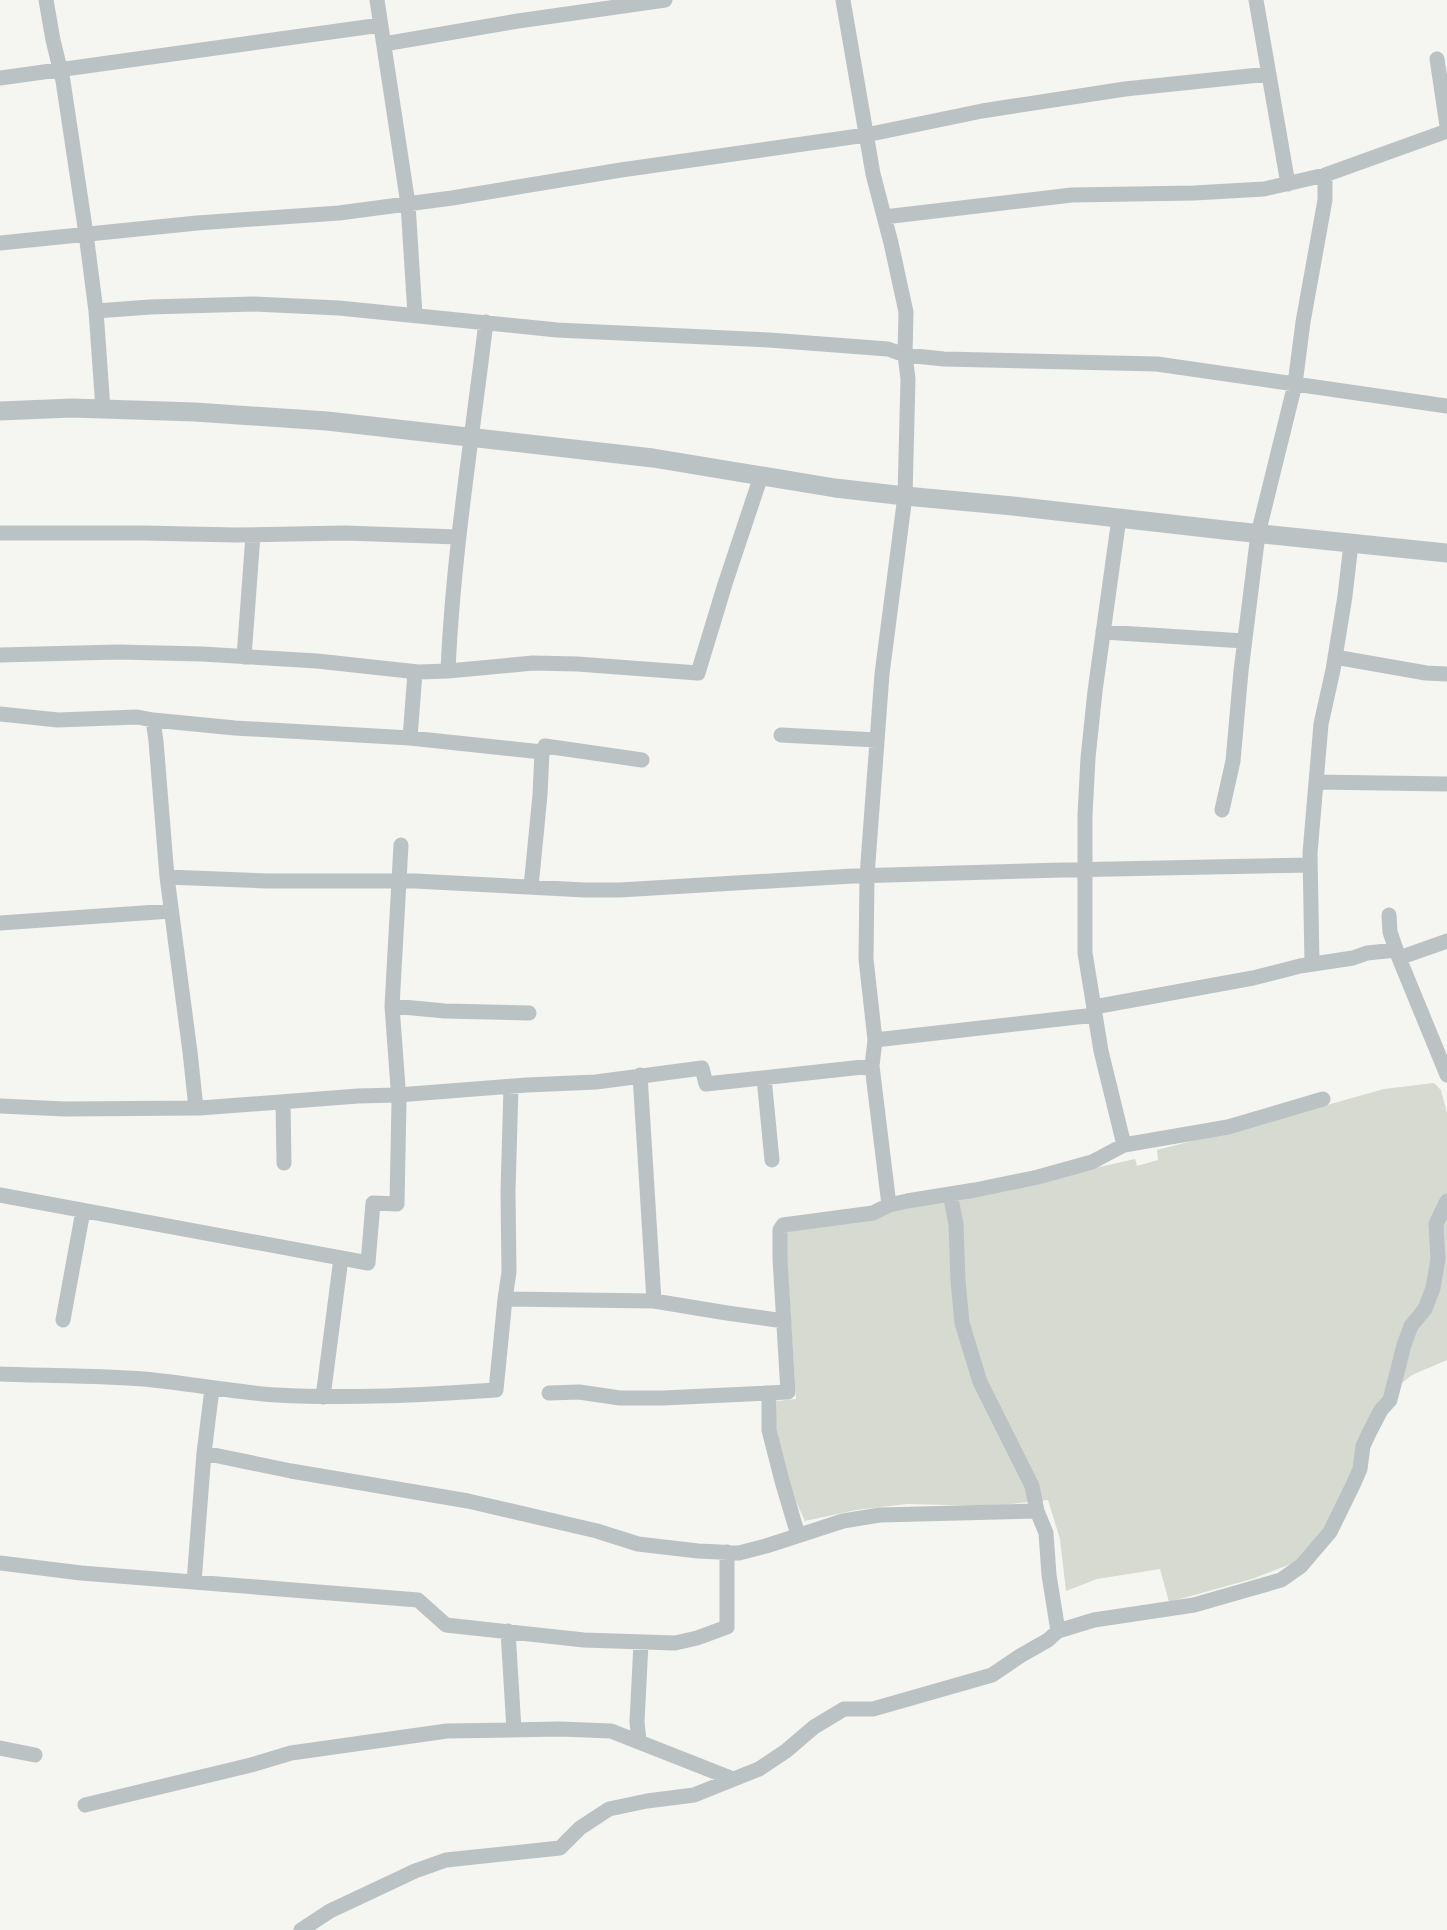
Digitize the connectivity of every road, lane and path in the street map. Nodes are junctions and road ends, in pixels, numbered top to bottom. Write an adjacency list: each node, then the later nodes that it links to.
1 (46, 0): 9 (street)
2 (377, 0): 6 (street)
3 (665, 0): 7 (street)
4 (843, 0): 14 (street)
5 (1256, 0): 10 (street)
6 (381, 25): 7 (street); 9 (street)
7 (384, 44): 17 (street)
8 (1437, 59): 12 (street)
9 (60, 70): 11 (street); 19 (street)
10 (1269, 74): 14 (street); 16 (street)
11 (0, 78)
12 (1447, 126)
13 (1447, 131): 15 (street)
14 (866, 135): 17 (street); 18 (street)
15 (1325, 175): 16 (street); 25 (street)
16 (1288, 184): 18 (street)
17 (408, 204): 19 (street); 22 (street)
18 (884, 217): 24 (street)
19 (86, 234): 20 (street); 21 (street)
20 (0, 243)
21 (96, 312): 22 (street); 27 (street)
22 (415, 316): 23 (street)
23 (486, 322): 24 (street); 29 (street)
24 (905, 355): 25 (street); 31 (street)
25 (1296, 384): 26 (street); 34 (street)
26 (1447, 406)
27 (103, 409): 28 (street); 29 (street)
28 (0, 411)
29 (472, 438): 30 (street); 36 (street)
30 (761, 476): 31 (street); 44 (street)
31 (905, 496): 32 (street); 51 (street)
32 (1118, 518): 34 (street); 39 (street)
33 (0, 533): 35 (street)
34 (1258, 534): 37 (street); 40 (street)
35 (253, 535): 36 (street); 42 (street)
36 (458, 537): 44 (street)
37 (1351, 544): 38 (street); 43 (street)
38 (1447, 553)
39 (1103, 632): 40 (street); 59 (street)
40 (1244, 641): 56 (street)
41 (0, 655): 42 (street)
42 (244, 656): 45 (street)
43 (1335, 658): 46 (street); 54 (street)
44 (448, 671): 45 (street)
45 (414, 672): 50 (street)
46 (1447, 674)
47 (0, 714): 48 (street)
48 (153, 720): 50 (street); 60 (street)
49 (781, 735): 51 (street)
50 (410, 738): 52 (street)
51 (877, 740): 61 (street)
52 (542, 752): 53 (street); 63 (street)
53 (642, 760)
54 (1316, 782): 55 (street); 58 (street)
55 (1447, 784)
56 (1222, 810)
57 (401, 845): 62 (street)
58 (1310, 865): 59 (street); 69 (street)
59 (1086, 869): 61 (street); 71 (street)
60 (167, 876): 62 (street); 64 (street)
61 (867, 876): 63 (street); 73 (street)
62 (399, 881): 63 (street); 70 (street)
63 (531, 887)
64 (171, 911): 66 (street); 83 (street)
65 (1388, 915): 68 (street)
66 (0, 923)
67 (1447, 941): 68 (street)
68 (1397, 954): 69 (street); 76 (street)
69 (1312, 964): 71 (street)
70 (392, 1006): 72 (street); 79 (street)
71 (1095, 1011): 73 (street); 84 (street)
72 (529, 1013)
73 (875, 1040): 74 (street)
74 (872, 1066): 77 (street); 90 (street)
75 (640, 1075): 77 (street); 78 (street); 94 (street)
76 (1447, 1075)
77 (764, 1078): 85 (street)
78 (511, 1086): 79 (street); 93 (street)
79 (398, 1095): 81 (street); 92 (street)
80 (1323, 1099): 84 (street)
81 (283, 1102): 83 (street); 86 (street)
82 (0, 1106): 83 (street)
83 (196, 1108)
84 (1124, 1144): 87 (street)
85 (772, 1160)
86 (284, 1163)
87 (950, 1194): 90 (street); 103 (street)
88 (0, 1195): 91 (street)
89 (1447, 1201): 109 (street)
90 (889, 1205): 96 (street)
91 (84, 1211): 92 (street); 95 (street)
92 (341, 1258): 101 (street)
93 (505, 1299): 94 (street); 101 (street)
94 (654, 1300): 96 (street)
95 (63, 1320)
96 (784, 1321): 100 (street)
97 (0, 1374): 98 (street)
98 (212, 1388): 101 (street); 102 (street)
99 (549, 1393): 100 (street)
100 (769, 1393): 104 (street)
101 (323, 1397)
102 (204, 1453): 105 (street); 107 (street)
103 (1037, 1510): 104 (street); 109 (street)
104 (798, 1535): 105 (street)
105 (727, 1552): 110 (street)
106 (0, 1563): 107 (street)
107 (194, 1582): 108 (street)
108 (508, 1631): 110 (street); 111 (street)
109 (1058, 1631): 115 (street)
110 (641, 1642): 112 (street)
111 (514, 1730): 112 (street); 116 (street)
112 (639, 1741): 115 (street)
113 (0, 1748): 114 (street)
114 (35, 1755)
115 (733, 1780): 117 (street)
116 (84, 1805)
117 (301, 1930)

